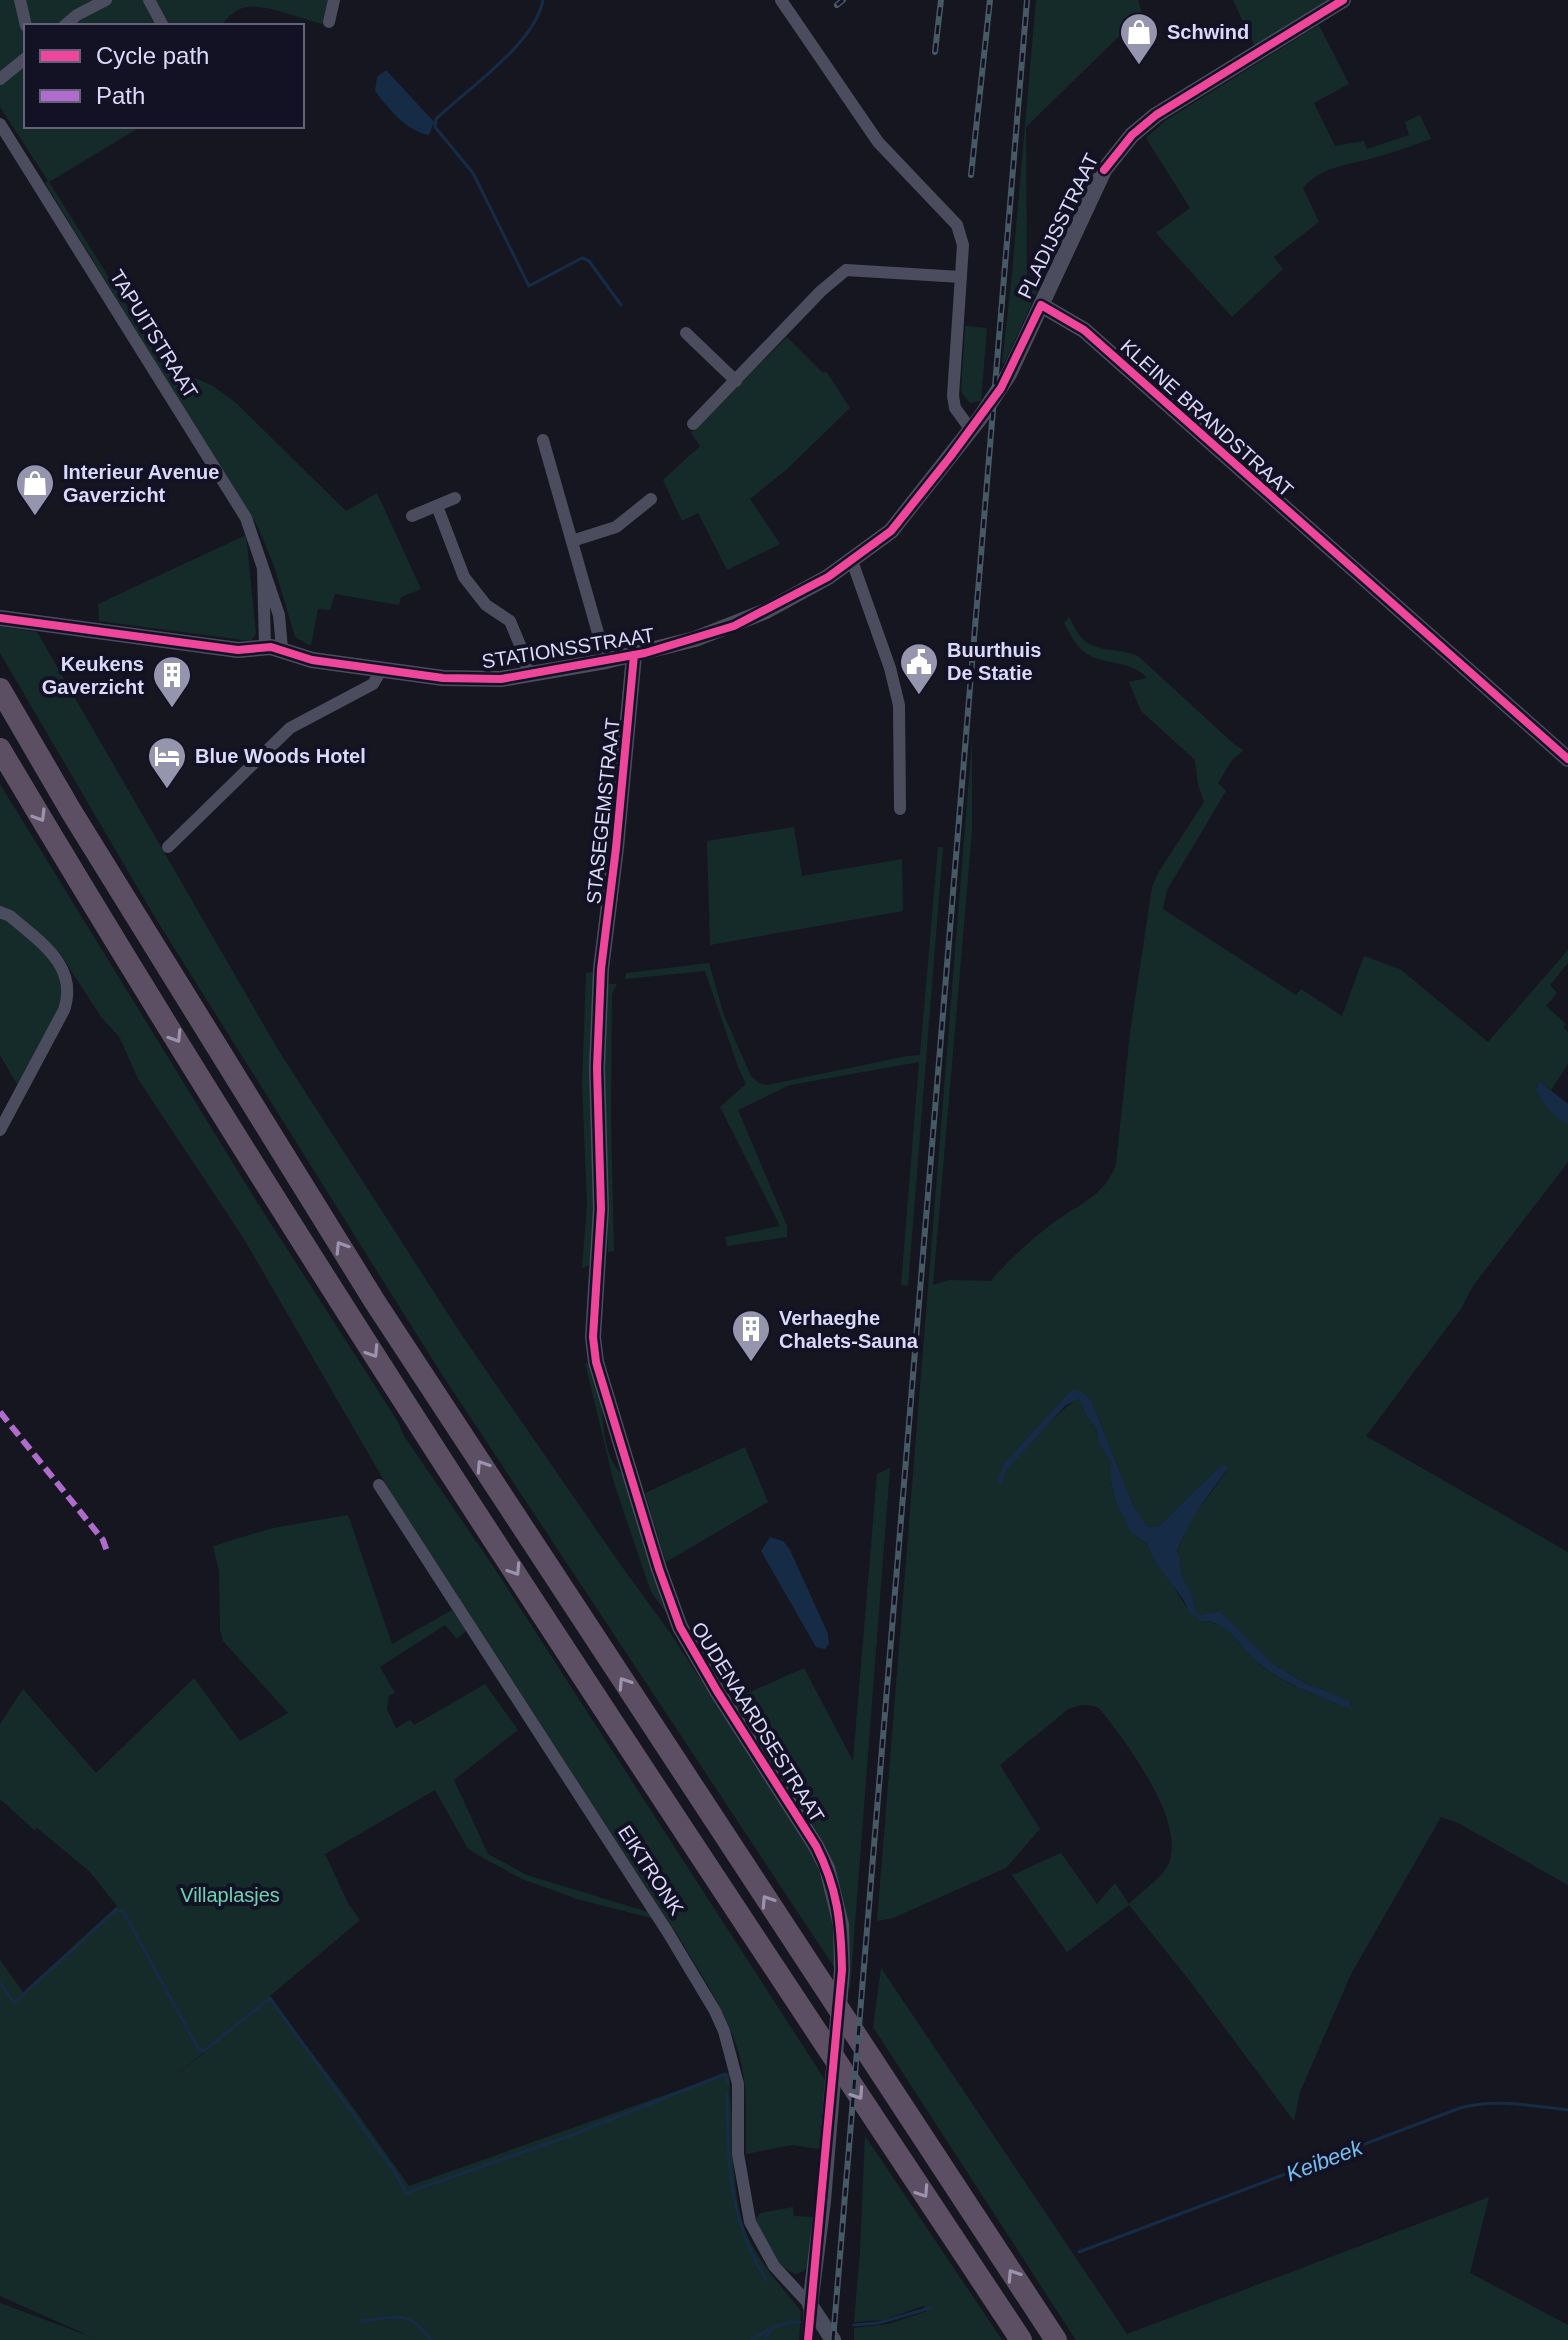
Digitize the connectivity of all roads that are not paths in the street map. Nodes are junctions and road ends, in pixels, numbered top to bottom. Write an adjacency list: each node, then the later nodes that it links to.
1 (20, 0): 8 (street)
2 (106, 0): 9 (street)
3 (149, 0): 10 (street)
4 (334, 0): 7 (street)
5 (781, 0): 14 (street)
6 (1343, 0): 15 (street, PLADIJSSTRAAT)
7 (329, 22)
8 (26, 24)
9 (66, 24)
10 (162, 24)
11 (24, 60): 12 (street)
12 (0, 79)
13 (0, 124): 28 (street, TAPUITSTRAAT)
14 (961, 277): 17 (street); 19 (street)
15 (1041, 305): 19 (street, PLADIJSSTRAAT); 35 (street, KLEINE BRANDSTRAAT)
16 (686, 333): 17 (street)
17 (736, 381): 18 (street)
18 (693, 424)
19 (971, 430): 26 (street, STATIONSSTRAAT)
20 (543, 440): 25 (street)
21 (455, 498): 23 (street)
22 (651, 499): 25 (street)
23 (437, 506): 24 (street); 32 (street)
24 (412, 516)
25 (572, 541): 30 (street)
26 (852, 561): 29 (street, STATIONSSTRAAT); 36 (street)
27 (0, 618): 28 (street, STATIONSSTRAAT)
28 (273, 648): 31 (street, STATIONSSTRAAT)
29 (634, 655): 30 (street, STATIONSSTRAAT); 39 (street, STASEGEMSTRAAT)
30 (606, 661): 32 (street, STATIONSSTRAAT)
31 (382, 669): 32 (street, STATIONSSTRAAT); 37 (street)
32 (528, 675)
33 (0, 689): 46 (highway, one-way to 33)
34 (0, 749): 45 (highway, one-way to 45)
35 (1568, 759)
36 (900, 809)
37 (168, 847)
38 (0, 912): 40 (street)
39 (601, 969): 42 (street, OUDENAARDSESTRAAT)
40 (0, 1130)
41 (379, 1485): 42 (street, EIKTRONK)
42 (810, 2305): 43 (street); 44 (street)
43 (808, 2340)
44 (833, 2340)
45 (1021, 2340)
46 (1056, 2340)

